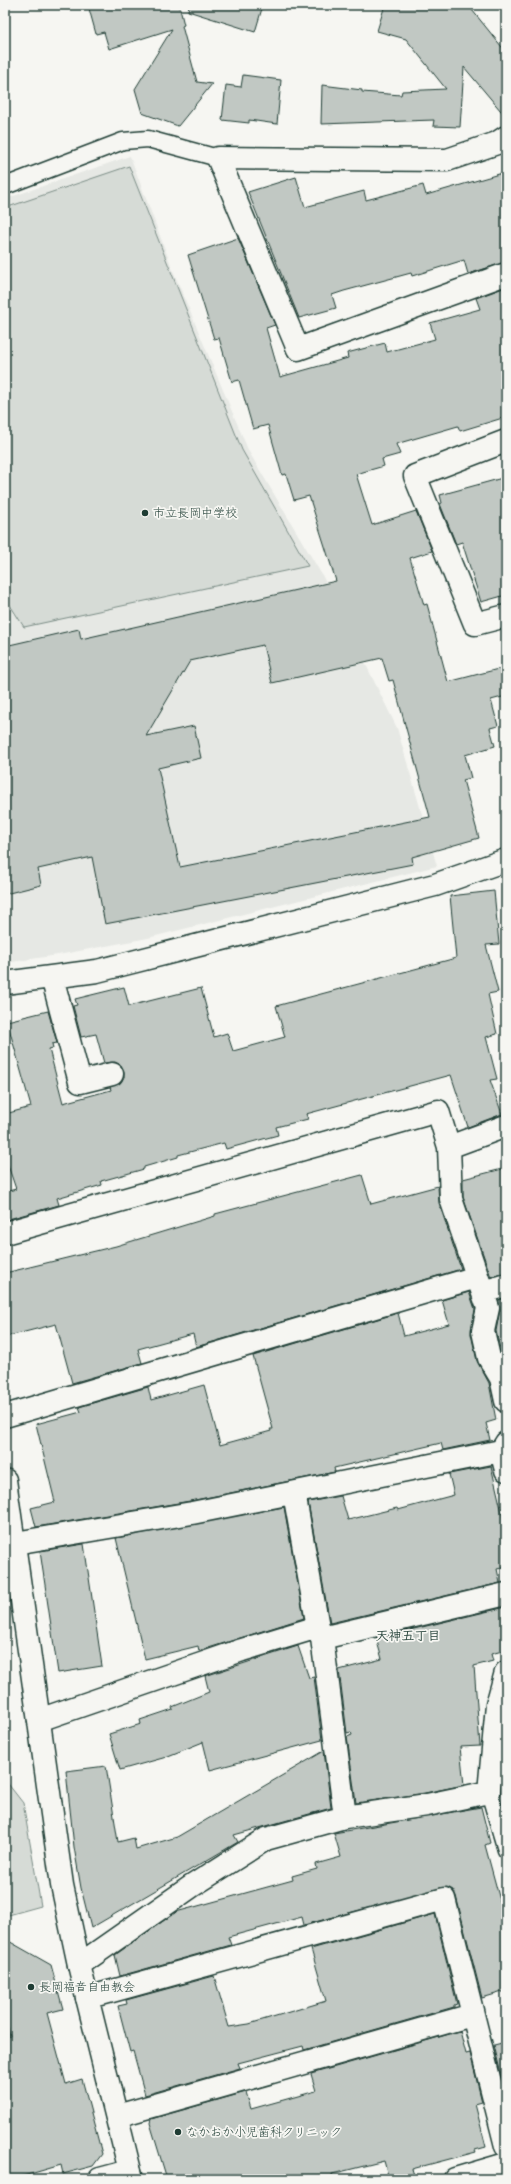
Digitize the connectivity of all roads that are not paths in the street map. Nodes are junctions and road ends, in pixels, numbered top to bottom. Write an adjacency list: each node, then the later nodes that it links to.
1 (506, 137): 2 (street)
2 (218, 158): 3 (lane); 4 (street)
3 (5, 186)
4 (506, 274)
5 (506, 441): 6 (street)
6 (506, 616)
7 (506, 860): 8 (street)
8 (52, 977): 9 (street); 10 (street)
9 (5, 983)
10 (112, 1074)
11 (506, 1126): 12 (street)
12 (449, 1147): 13 (street); 14 (street)
13 (5, 1233)
14 (480, 1285): 15 (street); 16 (street); 17 (street)
15 (506, 1285)
16 (506, 1401)
17 (5, 1416)
18 (504, 1455): 20 (street)
19 (6, 1488): 21 (street)
20 (294, 1493): 21 (street); 23 (street)
21 (15, 1543): 25 (street)
22 (506, 1594): 23 (street)
23 (320, 1633): 25 (street); 27 (street)
24 (506, 1672): 26 (street)
25 (39, 1720): 29 (street)
26 (489, 1792): 27 (street); 28 (lane)
27 (345, 1817): 29 (street)
28 (506, 1850)
29 (79, 1965): 30 (street)
30 (87, 1998): 31 (street); 32 (street)
31 (472, 2015): 32 (street); 33 (street)
32 (117, 2116): 35 (street)
33 (506, 2146)
34 (506, 2164): 37 (street)
35 (131, 2175): 36 (street)
36 (100, 2179)
37 (455, 2179)

